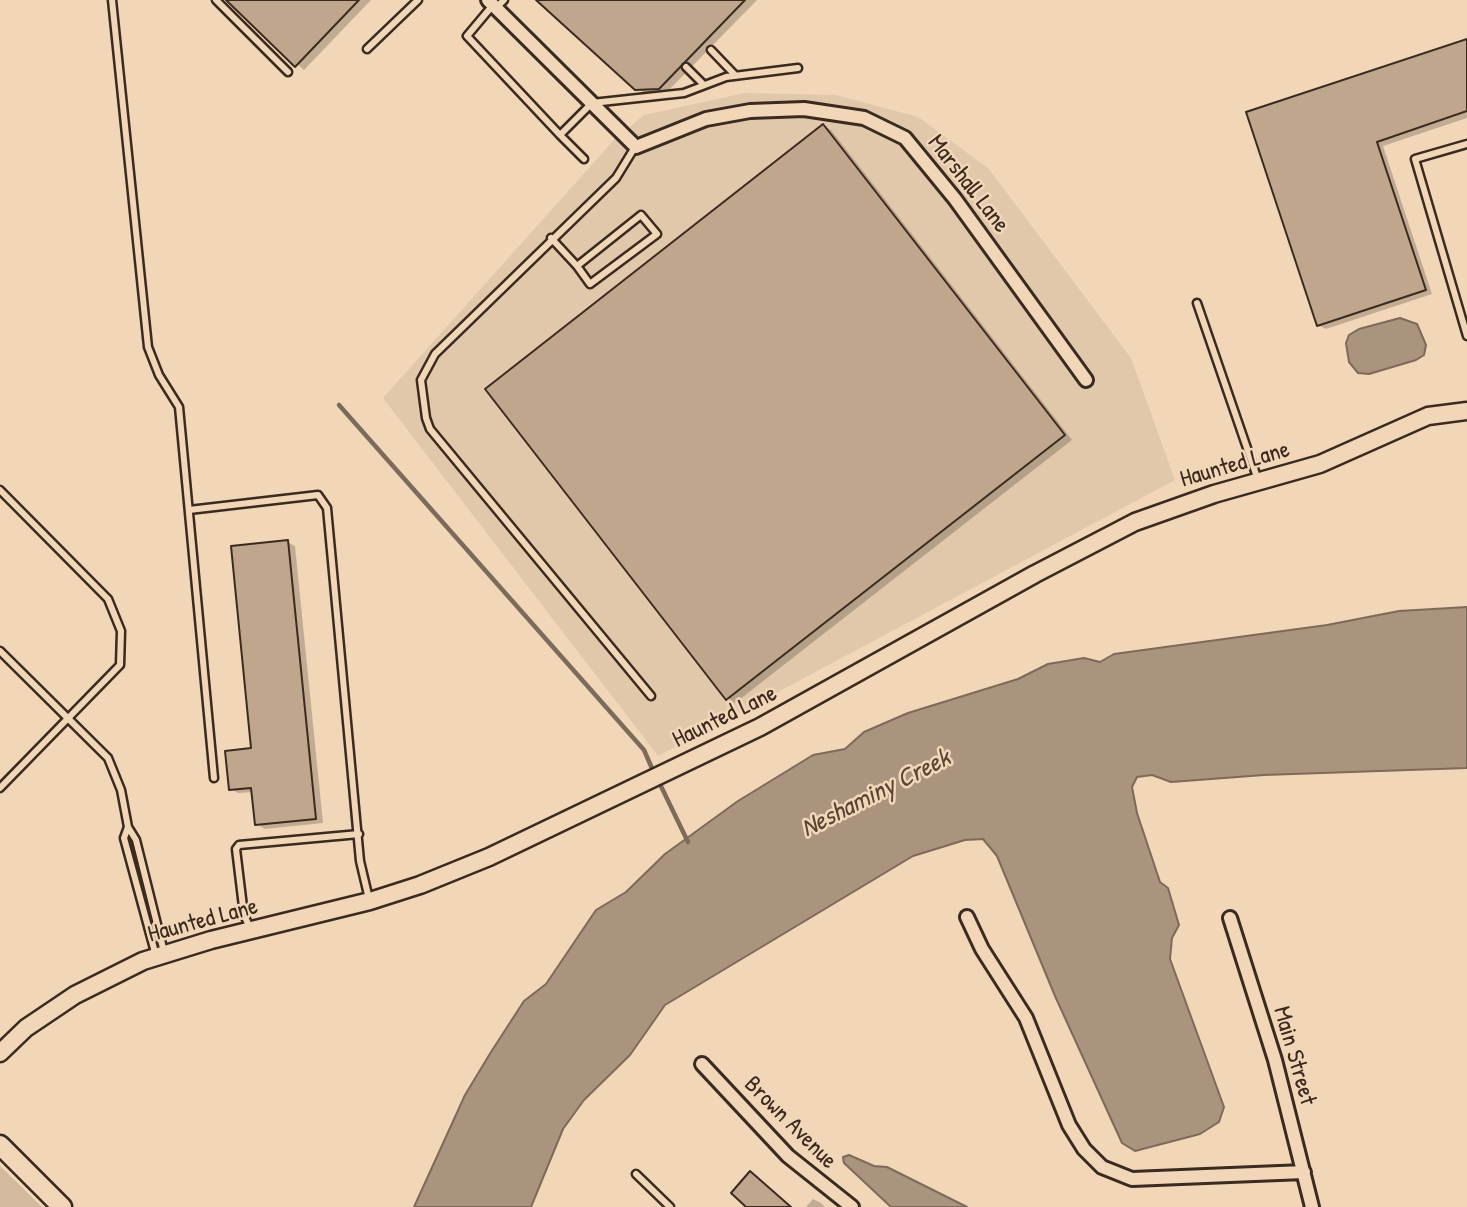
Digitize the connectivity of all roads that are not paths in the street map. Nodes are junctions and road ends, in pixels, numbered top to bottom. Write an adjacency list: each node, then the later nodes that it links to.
1 (112, 0): 25 (lane)
2 (216, 0): 9 (lane)
3 (418, 0): 5 (lane)
4 (495, 3): 12 (street); 13 (lane)
5 (367, 49)
6 (711, 50): 10 (lane)
7 (686, 68): 11 (lane)
8 (798, 68): 10 (lane)
9 (288, 72)
10 (735, 75): 11 (lane)
11 (704, 85): 12 (lane)
12 (592, 103): 13 (lane); 15 (street)
13 (561, 135): 16 (lane)
14 (1467, 144): 20 (lane)
15 (636, 147): 17 (lane); 21 (street, Marshall Lane)
16 (584, 159)
17 (551, 238): 18 (lane); 27 (lane)
18 (577, 266): 18 (lane)
19 (1197, 303): 23 (lane)
20 (1467, 336)
21 (1086, 380)
22 (1467, 411): 23 (street, Haunted Lane)
23 (1258, 482): 32 (street, Haunted Lane)
24 (0, 490): 28 (lane)
25 (188, 510): 29 (lane); 31 (lane)
26 (0, 651): 28 (lane)
27 (651, 696)
28 (70, 719): 30 (lane); 36 (lane)
29 (215, 778)
30 (0, 788)
31 (359, 834): 32 (lane); 35 (lane)
32 (370, 901): 35 (street, Haunted Lane)
33 (967, 917): 40 (street)
34 (1230, 918): 40 (street, Main Street)
35 (251, 930): 36 (street, Haunted Lane)
36 (160, 955): 37 (street, Haunted Lane)
37 (0, 1053)
38 (702, 1064): 44 (street, Brown Avenue)
39 (0, 1145): 42 (main road)
40 (1304, 1172): 45 (street, Main Street)
41 (636, 1174): 43 (lane)
42 (62, 1207)
43 (670, 1207)
44 (852, 1207)
45 (1312, 1207)

